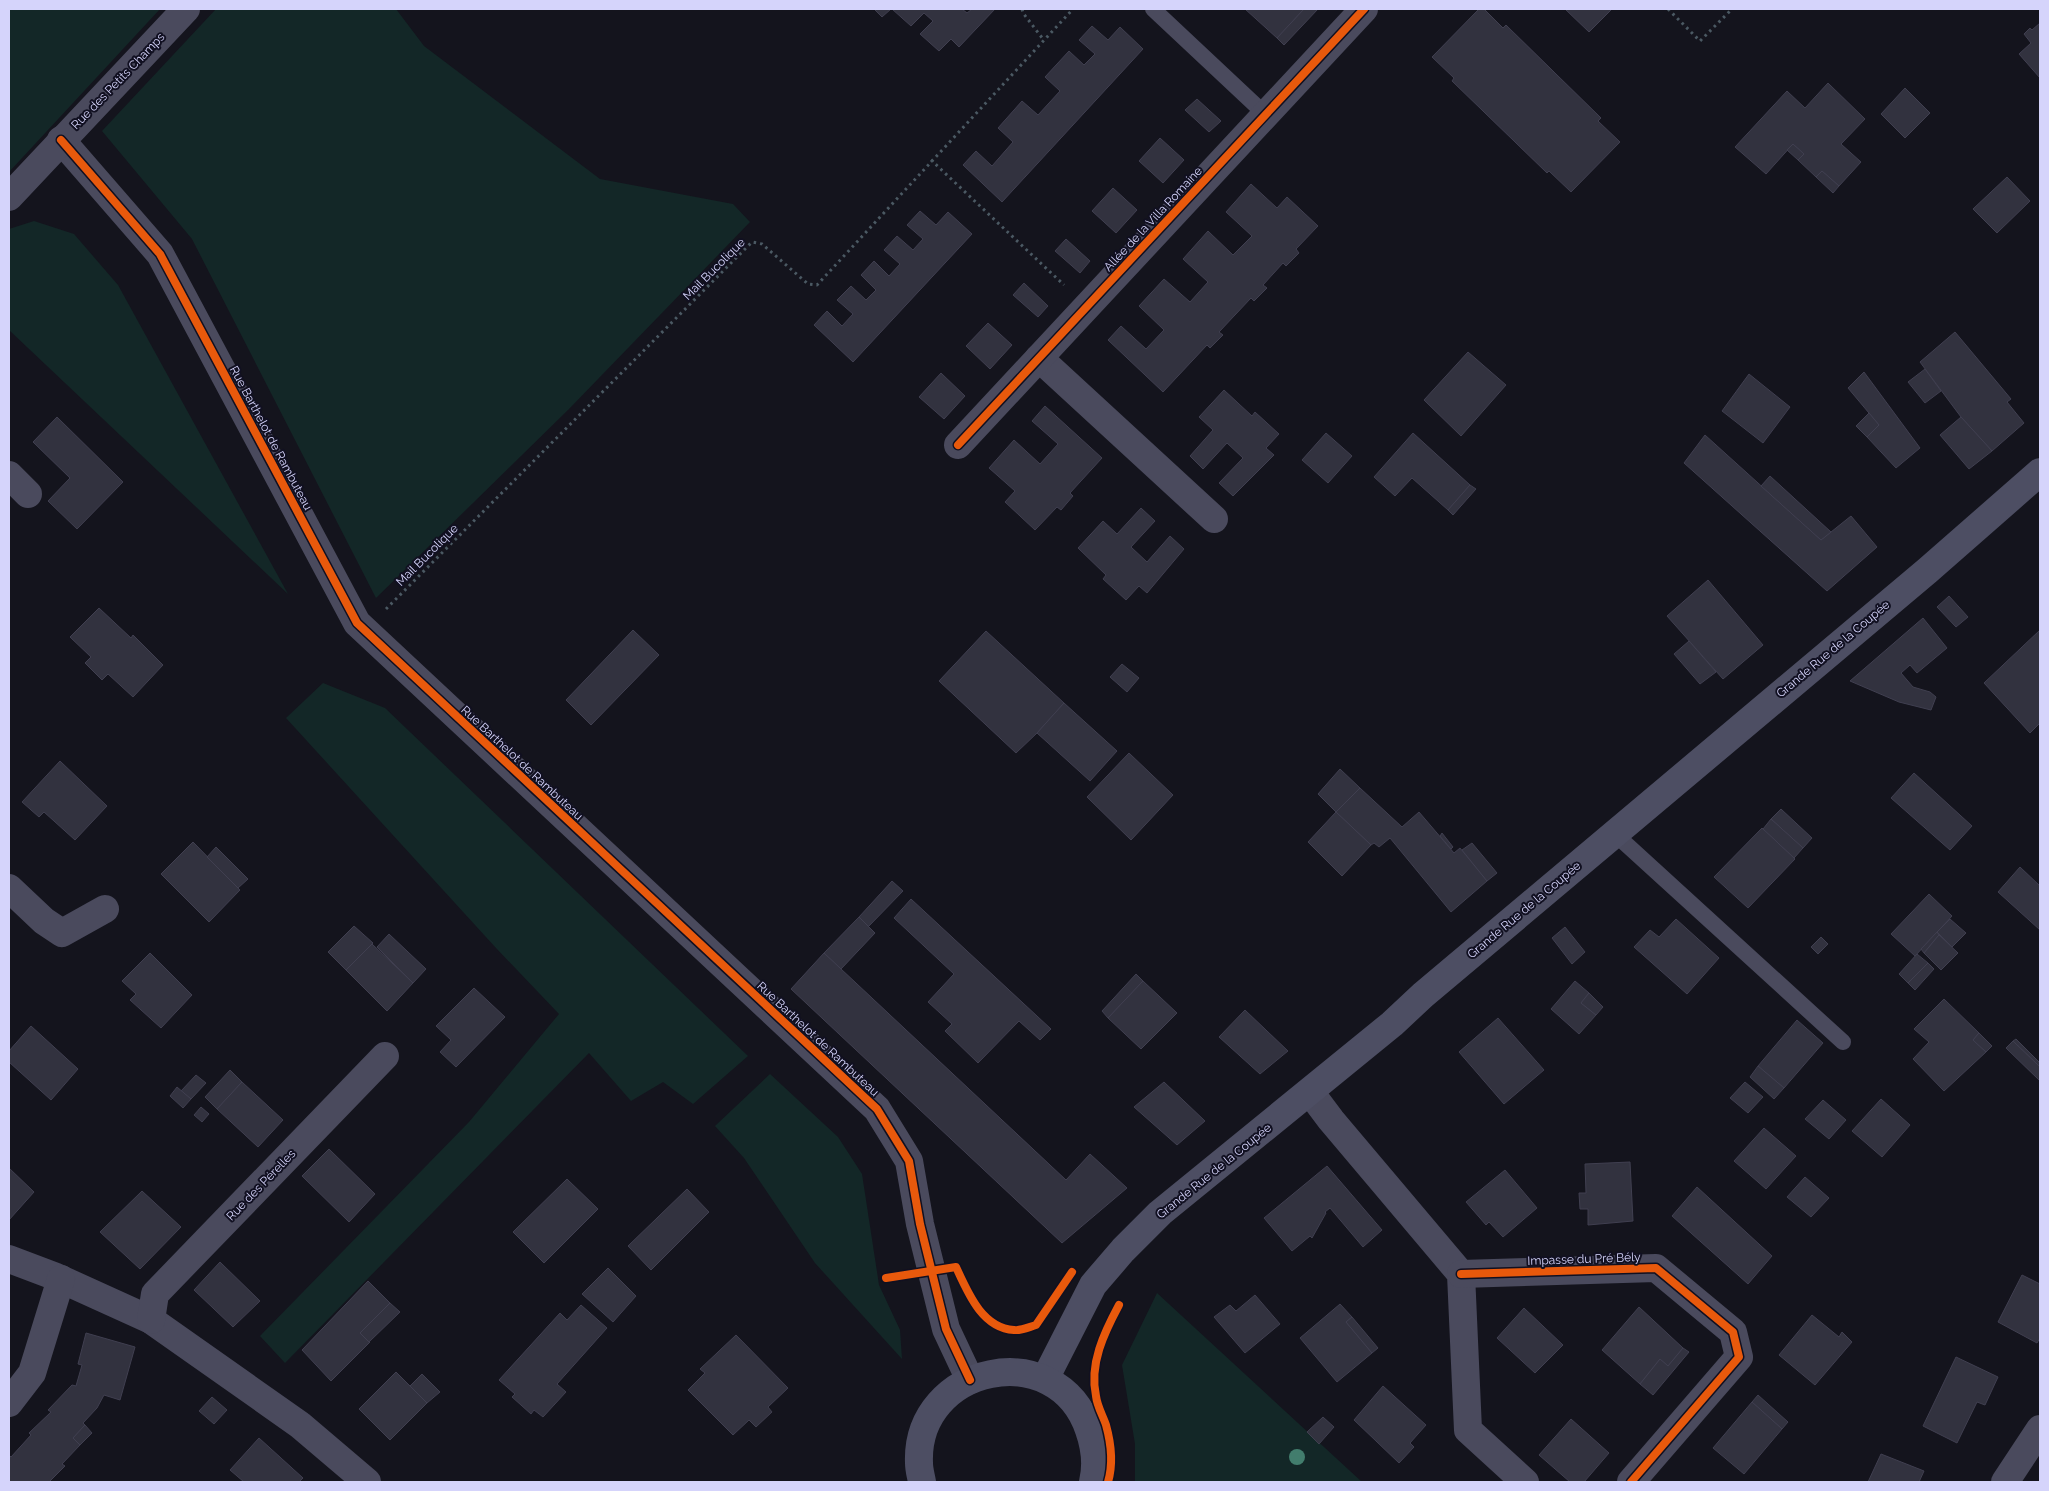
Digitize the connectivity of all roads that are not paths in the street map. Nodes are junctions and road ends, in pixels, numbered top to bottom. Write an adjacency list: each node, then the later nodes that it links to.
1 (186, 9): 5 (street, Rue des Petits Champs)
2 (1153, 9): 4 (lane)
3 (1364, 9): 4 (street, Allée de la Villa Romaine)
4 (1266, 116): 7 (street, Allée de la Villa Romaine)
5 (61, 140): 6 (street, Rue des Petits Champs); 22 (street, Rue Barthelot de Rambuteau)
6 (9, 197)
7 (1039, 358): 8 (street, Allée de la Villa Romaine); 10 (street)
8 (958, 445)
9 (2036, 481): 11 (main road, Grande Rue de la Coupée)
10 (1214, 519)
11 (1614, 834): 14 (lane); 16 (main road, Grande Rue de la Coupée)
12 (9, 888): 13 (street)
13 (105, 908)
14 (1843, 1042)
15 (385, 1056): 20 (street, Rue des Pérelles)
16 (1310, 1092): 18 (street); 21 (main road, Grande Rue de la Coupée)
17 (9, 1259): 19 (street)
18 (1461, 1274): 28 (street); 29 (street, Impasse du Pré Bély)
19 (61, 1279): 20 (street); 23 (street)
20 (151, 1320): 25 (street)
21 (1044, 1379): 22 (main road); 27 (main road)
22 (970, 1380): 26 (main road)
23 (9, 1403)
24 (2040, 1429): 30 (street)
25 (364, 1481)
26 (922, 1482)
27 (1093, 1482)
28 (1525, 1482)
29 (1631, 1482)
30 (2005, 1482)

